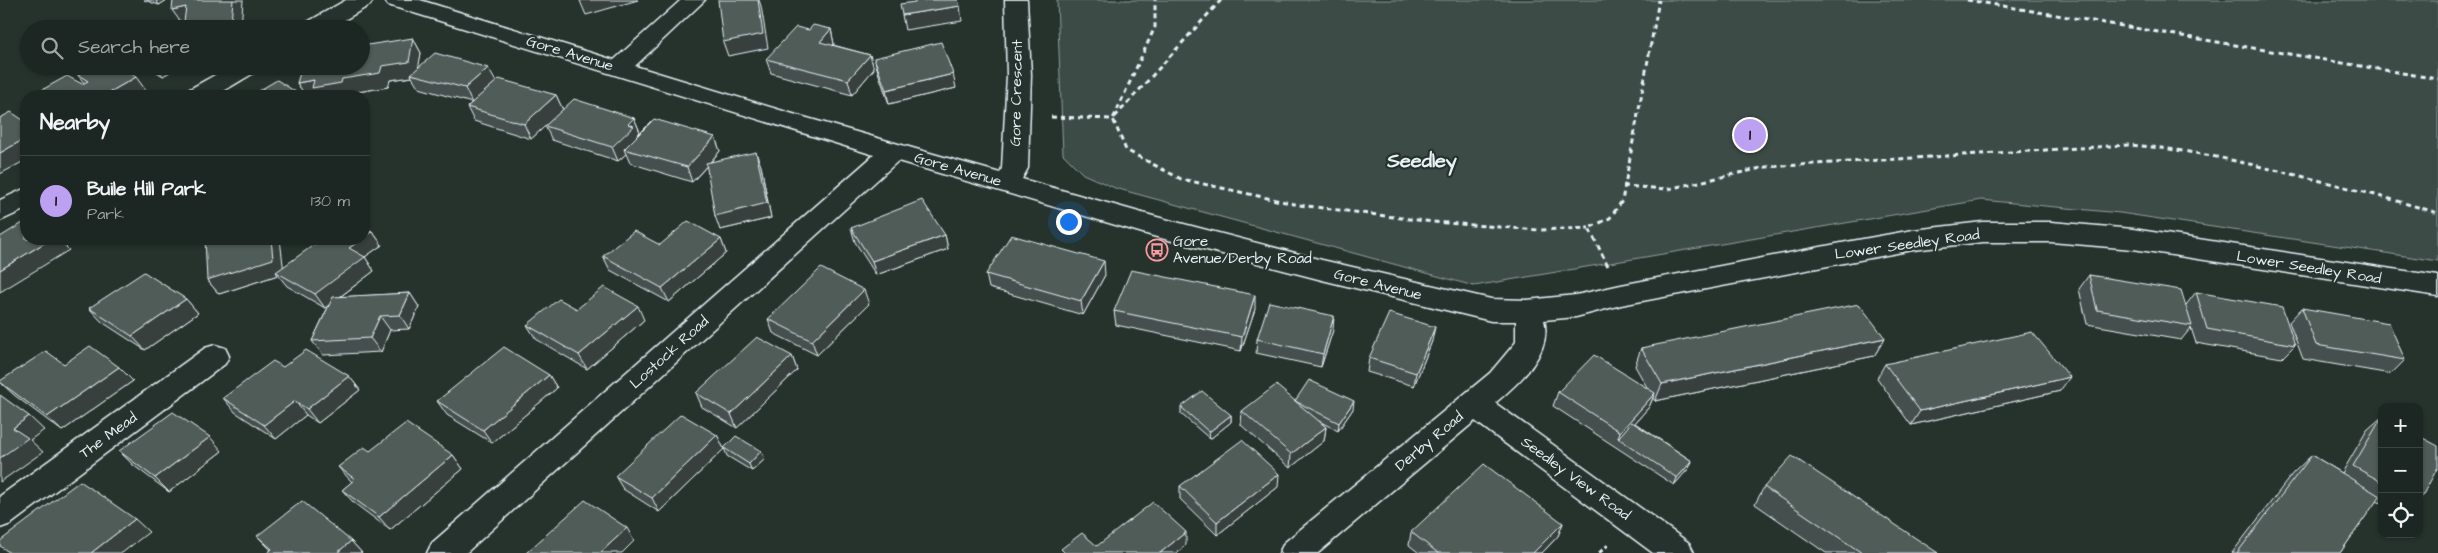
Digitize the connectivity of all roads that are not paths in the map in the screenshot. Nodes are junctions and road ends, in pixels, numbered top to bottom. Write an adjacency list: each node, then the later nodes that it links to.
1 (362, 0): 5 (street)
2 (399, 0): 6 (street, Gore Avenue)
3 (694, 0): 6 (street)
4 (1016, 0): 10 (street, Gore Crescent)
5 (328, 20)
6 (619, 68): 9 (street, Gore Avenue)
7 (234, 75): 8 (street)
8 (208, 90)
9 (894, 151): 10 (street, Gore Avenue); 18 (street, Lostock Road)
10 (1007, 183): 14 (street, Gore Avenue)
11 (20, 200): 12 (street)
12 (0, 212)
13 (2438, 286): 14 (street, Lower Seedley Road)
14 (1527, 311): 16 (street, Derby Road)
15 (216, 356): 17 (street, The Mead)
16 (1474, 404): 19 (street, Derby Road); 20 (street, Seedley View Road)
17 (0, 514)
18 (443, 553)
19 (1295, 553)
20 (1678, 553)

